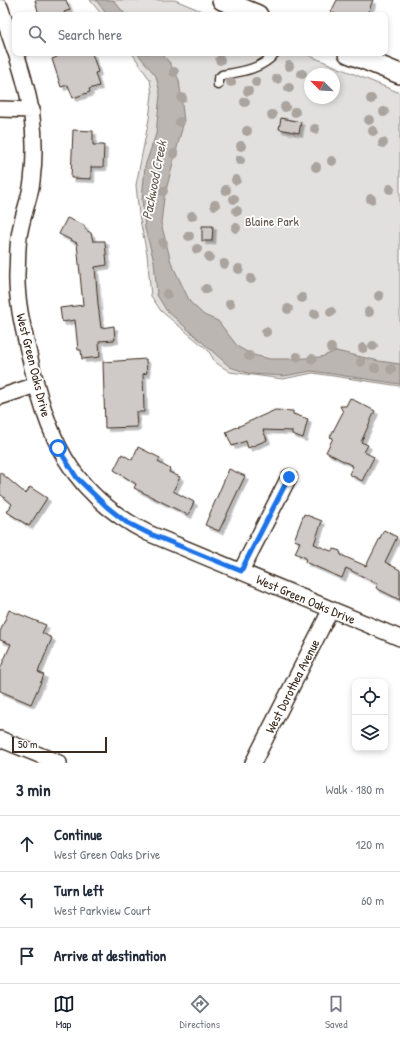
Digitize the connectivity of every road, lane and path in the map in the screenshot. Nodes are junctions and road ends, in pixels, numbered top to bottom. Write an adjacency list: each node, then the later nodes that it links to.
1 (222, 0): 3 (street)
2 (0, 7): 4 (street, West Green Oaks Drive)
3 (251, 12)
4 (12, 43)
5 (16, 56): 11 (street, West Green Oaks Drive)
6 (272, 56): 9 (lane)
7 (355, 56): 8 (street)
8 (400, 74)
9 (218, 85)
10 (0, 109): 11 (street)
11 (32, 110): 12 (street, West Green Oaks Drive)
12 (36, 385): 13 (street); 15 (street, West Green Oaks Drive)
13 (0, 397)
14 (289, 477): 15 (street)
15 (241, 571): 16 (street, West Green Oaks Drive)
16 (331, 609): 17 (street, West Green Oaks Drive); 20 (street, West Dorothea Avenue)
17 (400, 638)
18 (0, 739): 19 (street)
19 (59, 763)
20 (253, 763)

